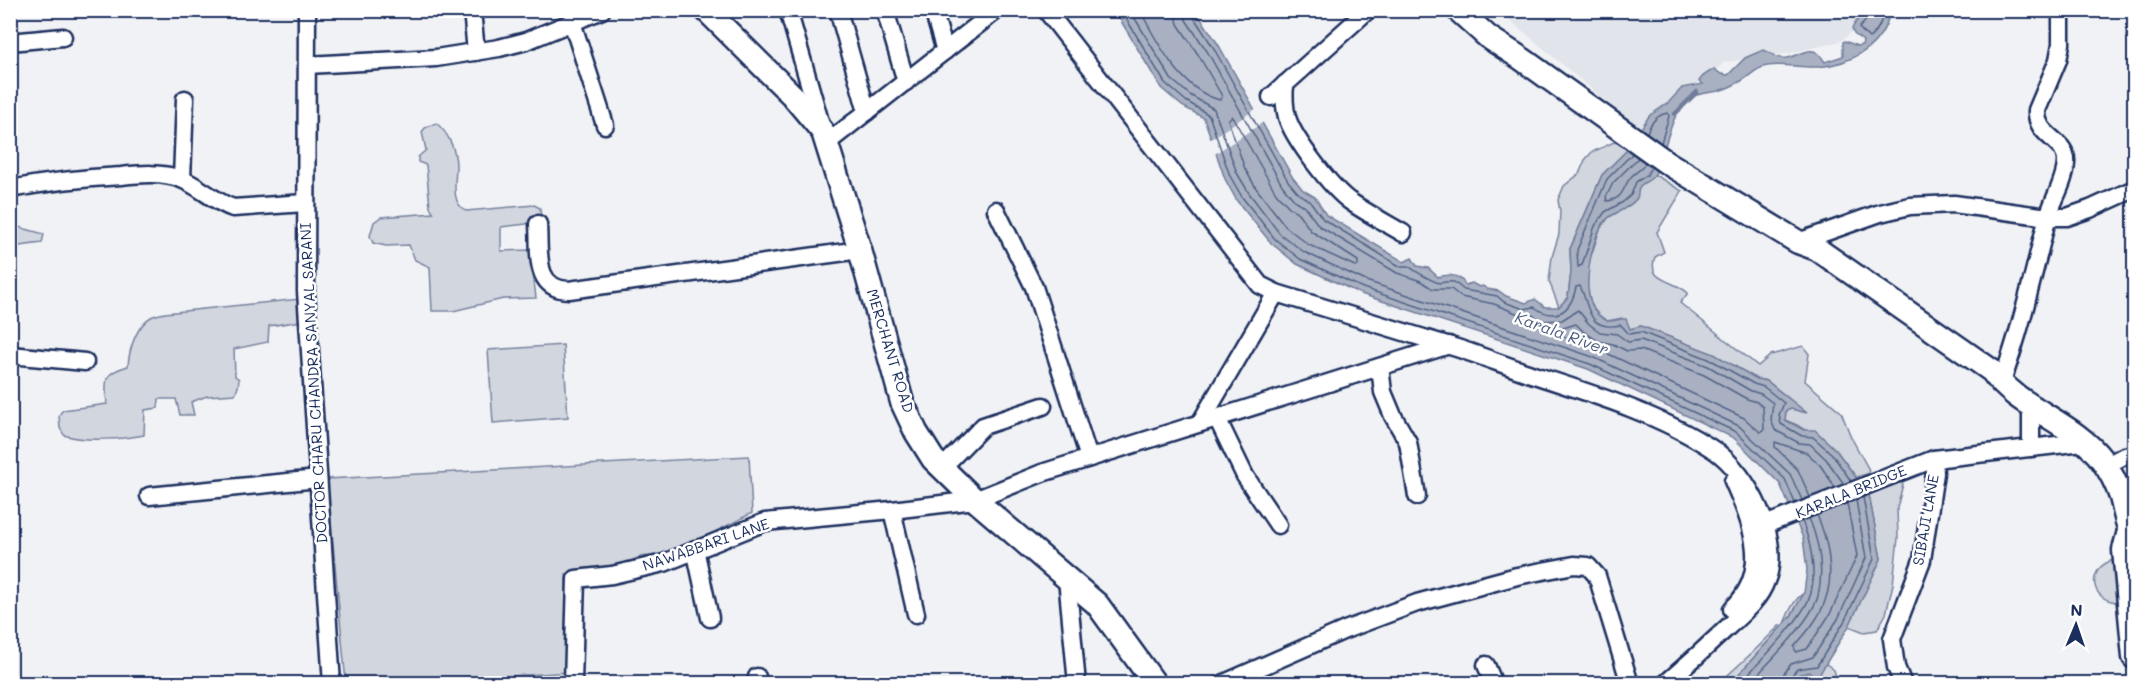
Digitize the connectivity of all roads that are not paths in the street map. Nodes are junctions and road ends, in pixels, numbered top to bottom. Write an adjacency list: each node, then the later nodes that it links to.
1 (307, 10): 21 (street, DOCTOR CHARU CHANDRA SANYAL SARANI)
2 (472, 10): 19 (street)
3 (602, 10): 15 (street)
4 (706, 10): 28 (street, MERCHANT ROAD)
5 (788, 10): 28 (street)
6 (838, 10): 26 (street)
7 (885, 10): 22 (street)
8 (933, 10): 18 (street)
9 (996, 10): 18 (street)
10 (1046, 10): 39 (street)
11 (1368, 10): 23 (street)
12 (1458, 10): 20 (street)
13 (1476, 10): 20 (street)
14 (2059, 10): 34 (street)
15 (572, 22): 19 (street); 27 (street)
16 (63, 37): 17 (street)
17 (10, 42)
18 (945, 51): 22 (street)
19 (476, 52): 21 (street)
20 (1522, 59): 37 (street)
21 (307, 65): 32 (street, DOCTOR CHARU CHANDRA SANYAL SARANI)
22 (906, 82): 26 (street)
23 (1285, 84): 24 (street); 36 (street)
24 (1271, 97)
25 (185, 99): 29 (street)
26 (867, 112): 28 (street)
27 (605, 125)
28 (825, 138): 38 (street, MERCHANT ROAD)
29 (182, 179): 30 (street); 32 (street)
30 (10, 189)
31 (2134, 189): 34 (street)
32 (305, 203): 57 (street, DOCTOR CHARU CHANDRA SANYAL SARANI)
33 (996, 210): 53 (street)
34 (2048, 217): 37 (street); 44 (street)
35 (538, 224): 38 (street)
36 (1403, 233)
37 (1798, 242): 44 (street)
38 (860, 249): 56 (street, MERCHANT ROAD)
39 (1276, 293): 40 (street); 48 (street)
40 (1449, 345): 43 (street, NAWABBARI LANE); 51 (street)
41 (10, 355): 42 (street)
42 (85, 362)
43 (1380, 367): 47 (street, NAWABBARI LANE); 59 (street)
44 (2001, 384): 45 (street)
45 (2031, 404): 49 (street); 50 (street)
46 (1043, 406): 56 (street)
47 (1217, 418): 48 (street, NAWABBARI LANE); 63 (street)
48 (1200, 423): 53 (street, NAWABBARI LANE)
49 (2083, 441): 50 (street, KARALA BRIDGE); 55 (street)
50 (2031, 448): 54 (street, KARALA BRIDGE)
51 (1716, 451): 62 (street); 78 (street)
52 (2134, 454): 55 (street)
53 (1089, 458): 60 (street, NAWABBARI LANE)
54 (1932, 460): 62 (street, KARALA BRIDGE); 79 (street, SIBAJI LANE)
55 (2105, 466): 64 (street)
56 (942, 468): 60 (street, MERCHANT ROAD)
57 (318, 480): 58 (street); 72 (street, DOCTOR CHARU CHANDRA SANYAL SARANI)
58 (148, 496)
59 (1417, 496)
60 (975, 500): 61 (street, NAWABBARI LANE); 66 (street, MERCHANT ROAD)
61 (892, 510): 65 (street, NAWABBARI LANE); 67 (street)
62 (1769, 524): 78 (street)
63 (1278, 525)
64 (2126, 546): 69 (street)
65 (695, 549): 68 (street); 71 (street, NAWABBARI LANE)
66 (1067, 578): 73 (street); 74 (street, MERCHANT ROAD)
67 (916, 614)
68 (710, 618)
69 (2134, 657)
70 (1486, 665): 76 (street)
71 (573, 683)
72 (332, 684)
73 (1077, 684)
74 (1155, 684)
75 (1222, 684): 77 (street)
76 (1494, 684)
77 (1630, 684)
78 (1664, 684)
79 (1903, 684)

